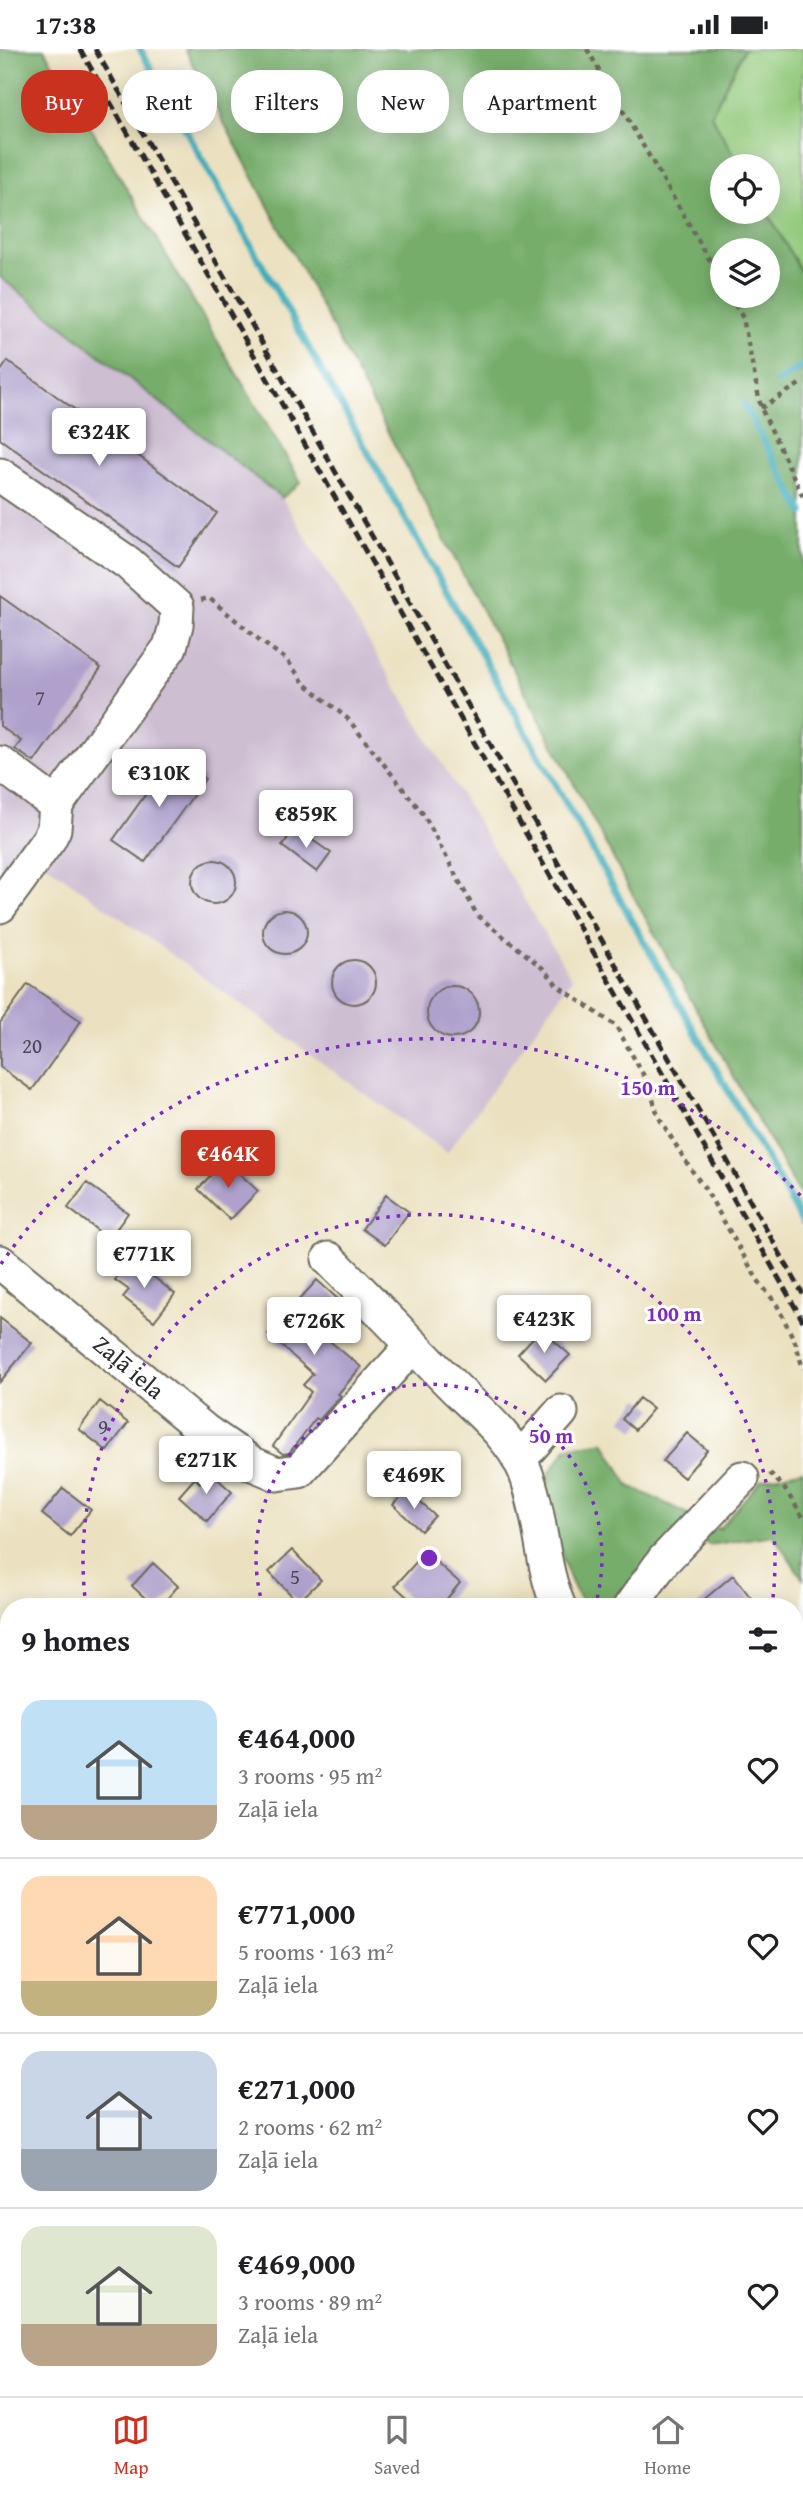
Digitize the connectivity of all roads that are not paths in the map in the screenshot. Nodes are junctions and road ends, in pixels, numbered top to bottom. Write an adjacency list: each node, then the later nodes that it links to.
1 (0, 475): 3 (street)
2 (0, 763): 3 (street)
3 (56, 805): 4 (street)
4 (1, 903)
5 (329, 1259): 7 (street)
6 (0, 1262): 7 (street, Zaļā iela)
7 (413, 1345): 9 (street)
8 (561, 1412): 9 (street)
9 (519, 1460): 11 (street)
10 (742, 1478): 12 (street)
11 (556, 1598)
12 (636, 1598)

